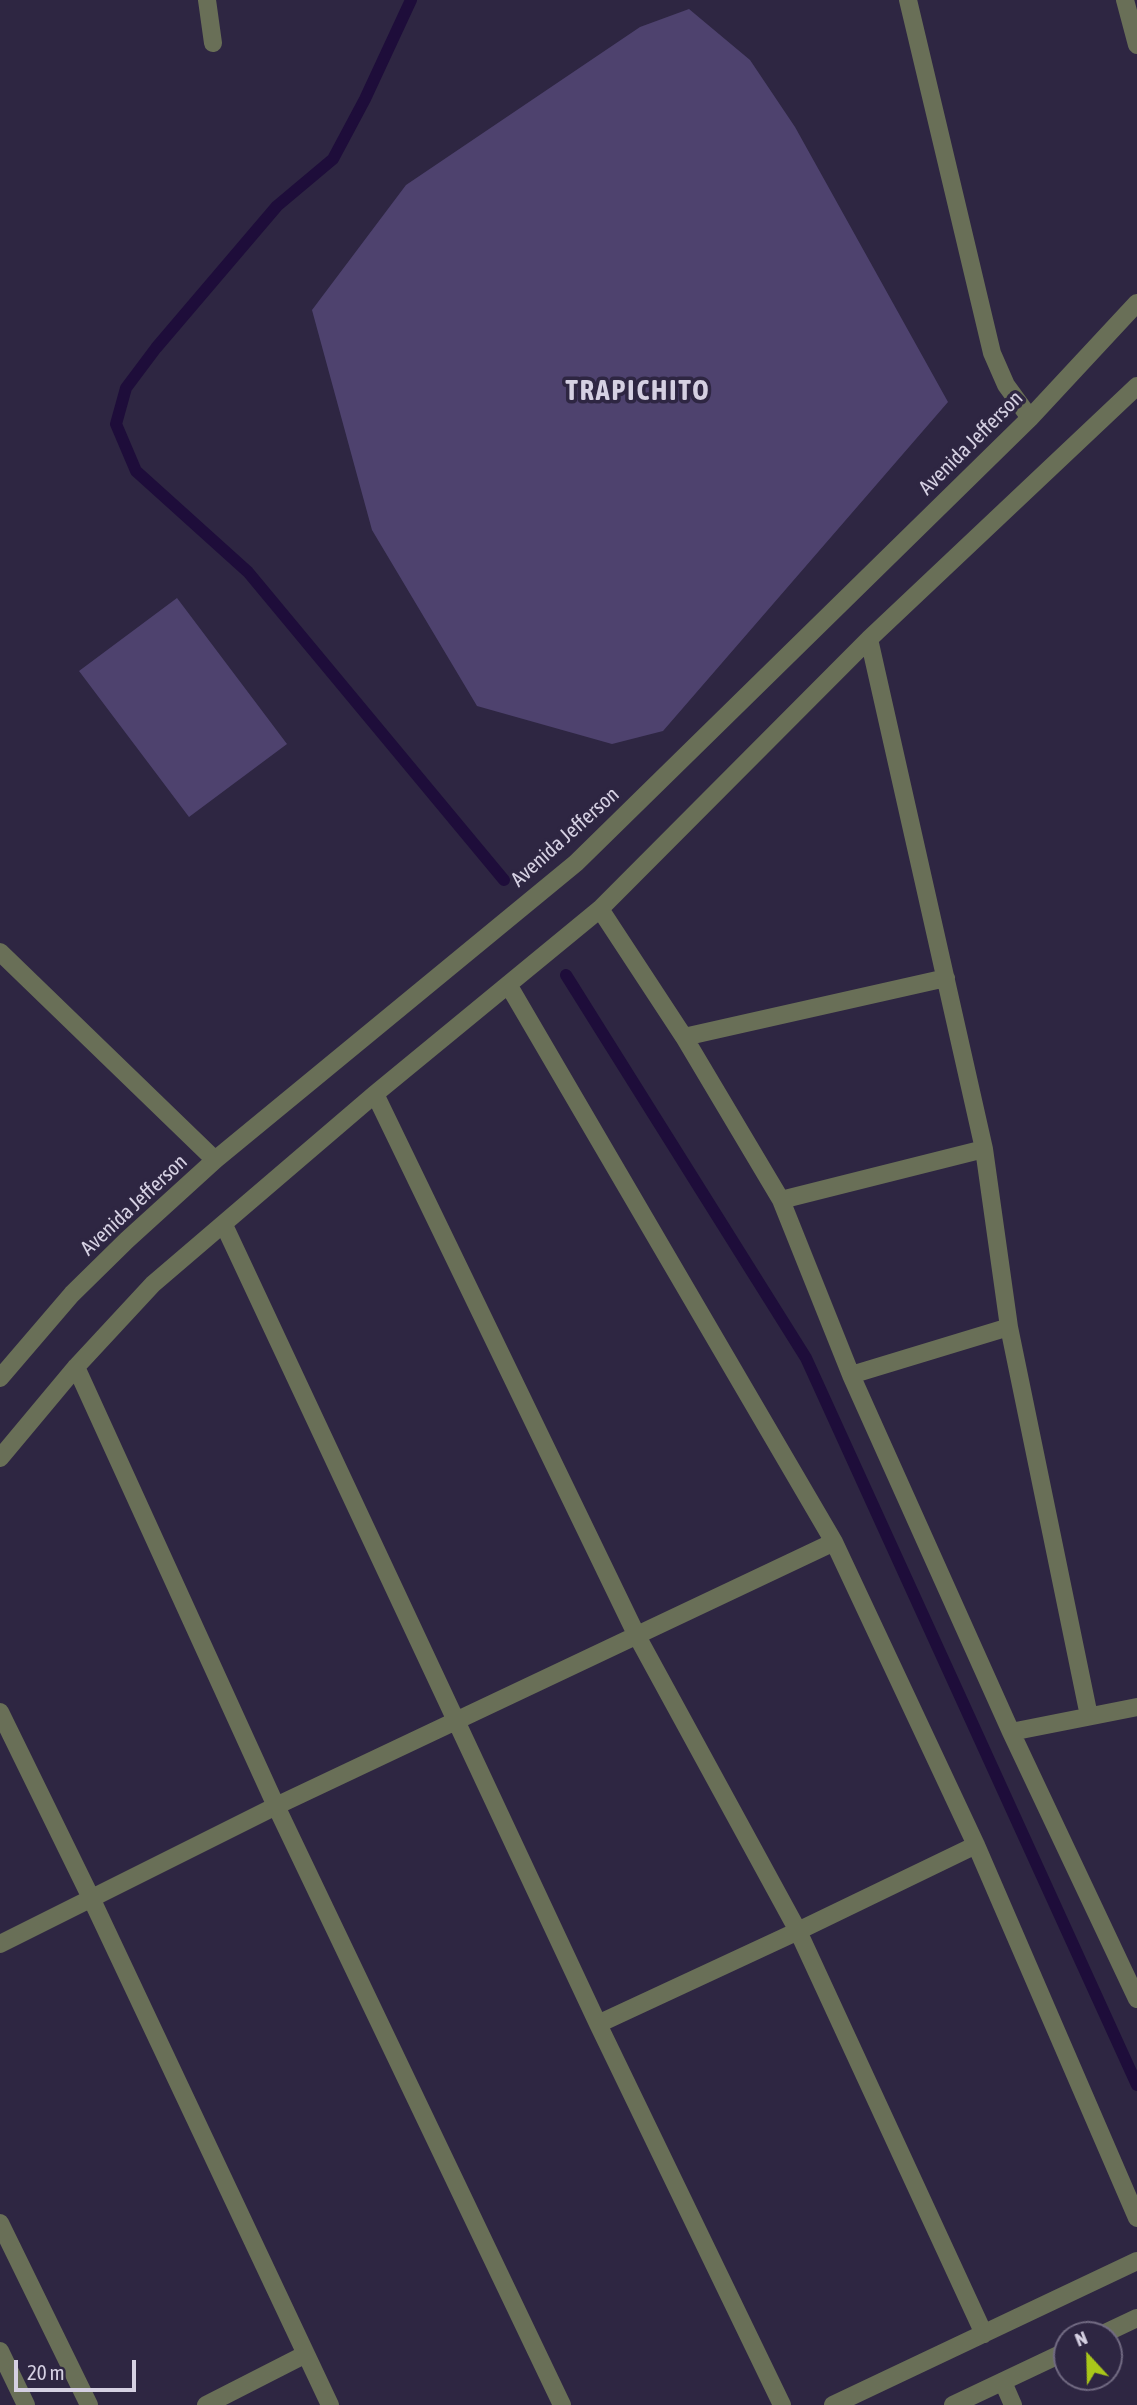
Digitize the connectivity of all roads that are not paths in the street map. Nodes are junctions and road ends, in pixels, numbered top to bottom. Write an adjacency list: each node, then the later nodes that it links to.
1 (207, 0): 4 (street)
2 (908, 0): 8 (street)
3 (1125, 0): 5 (street)
4 (213, 43)
5 (1137, 45)
6 (1137, 303): 8 (street, Avenida Jefferson)
7 (1137, 386): 9 (street)
8 (1030, 418): 17 (street, Avenida Jefferson)
9 (869, 639): 10 (street); 12 (street)
10 (600, 909): 13 (street); 14 (street)
11 (0, 952): 17 (street)
12 (946, 978): 14 (street); 16 (street)
13 (509, 986): 15 (street); 25 (street)
14 (684, 1037): 18 (street)
15 (375, 1094): 19 (street); 26 (street)
16 (984, 1149): 18 (street); 20 (street)
17 (215, 1160): 23 (street, Avenida Jefferson)
18 (781, 1200): 22 (street)
19 (224, 1224): 21 (street); 30 (street)
20 (1009, 1327): 22 (street); 29 (street)
21 (76, 1367): 24 (street); 32 (street)
22 (851, 1375): 31 (street)
23 (0, 1378)
24 (0, 1458)
25 (834, 1542): 26 (street); 33 (street)
26 (637, 1636): 30 (street); 35 (street)
27 (1137, 1707): 29 (street)
28 (0, 1712): 34 (street)
29 (1089, 1716): 31 (street)
30 (456, 1722): 32 (street); 38 (street)
31 (1011, 1732): 37 (street)
32 (276, 1806): 34 (street); 51 (street)
33 (976, 1844): 35 (street); 39 (street)
34 (92, 1900): 36 (street); 44 (street)
35 (798, 1931): 38 (street); 42 (street)
36 (0, 1944)
37 (1137, 1999)
38 (598, 2024): 52 (street)
39 (1137, 2218)
40 (0, 2223): 48 (street)
41 (1137, 2262): 42 (street)
42 (984, 2334): 53 (street)
43 (0, 2351): 47 (street)
44 (306, 2354): 49 (street); 50 (street)
45 (1053, 2358): 46 (street)
46 (1003, 2382): 54 (street); 55 (street)
47 (26, 2405)
48 (89, 2405)
49 (206, 2405)
50 (331, 2405)
51 (562, 2405)
52 (782, 2405)
53 (833, 2405)
54 (953, 2405)
55 (1013, 2405)

